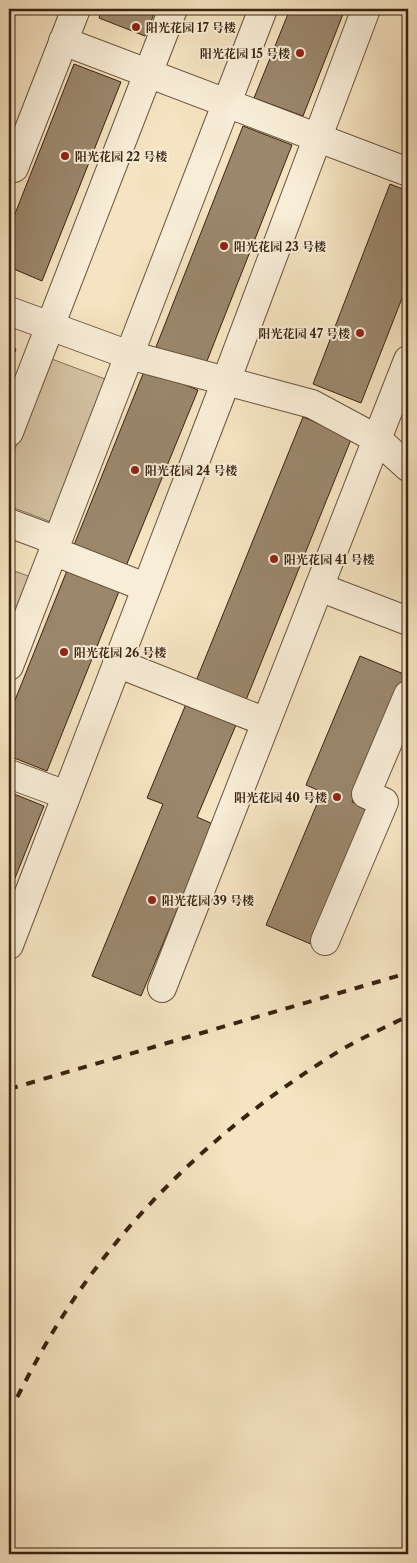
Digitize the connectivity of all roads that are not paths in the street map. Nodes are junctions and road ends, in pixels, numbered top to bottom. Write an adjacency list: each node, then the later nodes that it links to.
1 (76, 9): 5 (street)
2 (173, 9): 6 (street)
3 (263, 9): 7 (street)
4 (366, 9): 8 (street)
5 (63, 41): 6 (street); 9 (street)
6 (147, 73): 7 (street); 12 (street)
7 (226, 104): 8 (street); 13 (street)
8 (317, 138): 10 (street); 15 (street)
9 (10, 171)
10 (408, 172)
11 (9, 311): 12 (street)
12 (50, 326): 13 (street); 16 (street)
13 (129, 355): 15 (street); 20 (street)
14 (408, 360): 17 (street)
15 (226, 381): 17 (street); 21 (street)
16 (9, 432)
17 (377, 439): 18 (street); 22 (street)
18 (408, 467)
19 (9, 523): 20 (street)
20 (55, 546): 21 (street); 25 (street)
21 (146, 587): 24 (street)
22 (319, 587): 23 (street); 27 (street)
23 (408, 621)
24 (116, 663): 27 (street); 29 (street)
25 (9, 666)
26 (408, 695): 30 (street)
27 (266, 722): 32 (street)
28 (9, 774): 29 (street)
29 (66, 795): 31 (street)
30 (325, 941)
31 (9, 945)
32 (162, 988)

